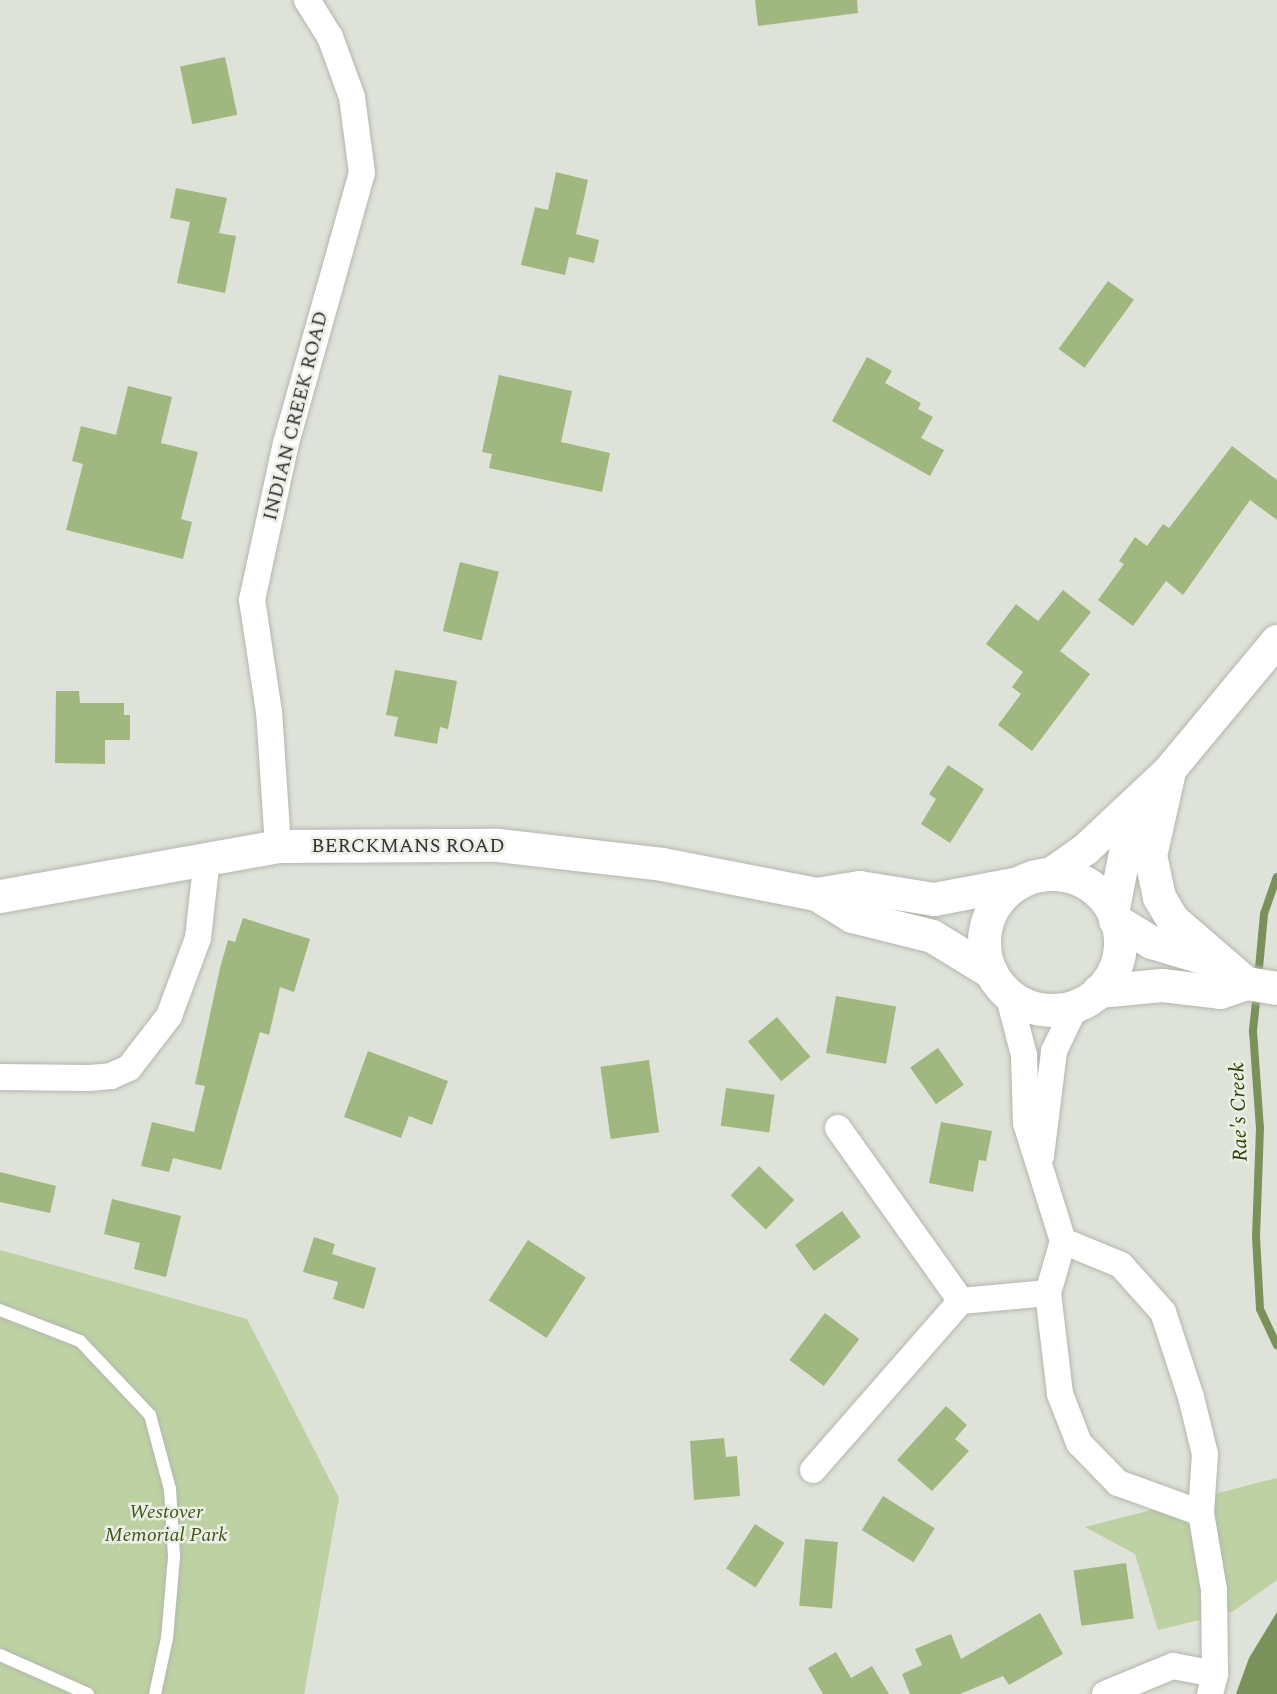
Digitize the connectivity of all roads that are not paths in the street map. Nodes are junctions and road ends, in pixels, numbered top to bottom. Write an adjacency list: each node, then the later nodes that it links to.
1 (307, 0): 4 (street, INDIAN CREEK ROAD)
2 (1277, 641): 3 (street)
3 (1169, 771): 6 (street); 9 (street); 10 (main road)
4 (278, 846): 5 (main road, BERCKMANS ROAD); 7 (main road, BERCKMANS ROAD)
5 (207, 858): 8 (main road, BERCKMANS ROAD); 13 (street)
6 (1034, 879): 7 (main road, BERCKMANS ROAD); 9 (main road); 11 (main road)
7 (816, 894): 11 (main road, BERCKMANS ROAD)
8 (0, 896)
9 (1114, 916): 10 (main road); 12 (main road)
10 (1250, 978): 12 (main road)
11 (999, 983): 12 (main road); 15 (street)
12 (1087, 998): 15 (street)
13 (0, 1077)
14 (838, 1128): 18 (street)
15 (1041, 1162): 16 (street)
16 (1063, 1241): 17 (street); 21 (street)
17 (1048, 1293): 18 (street); 21 (street)
18 (961, 1301): 20 (street)
19 (0, 1310): 25 (lane)
20 (813, 1470)
21 (1201, 1513): 23 (street)
22 (0, 1655): 24 (lane)
23 (1213, 1684): 26 (street)
24 (87, 1694)
25 (155, 1694)
26 (1105, 1694)

